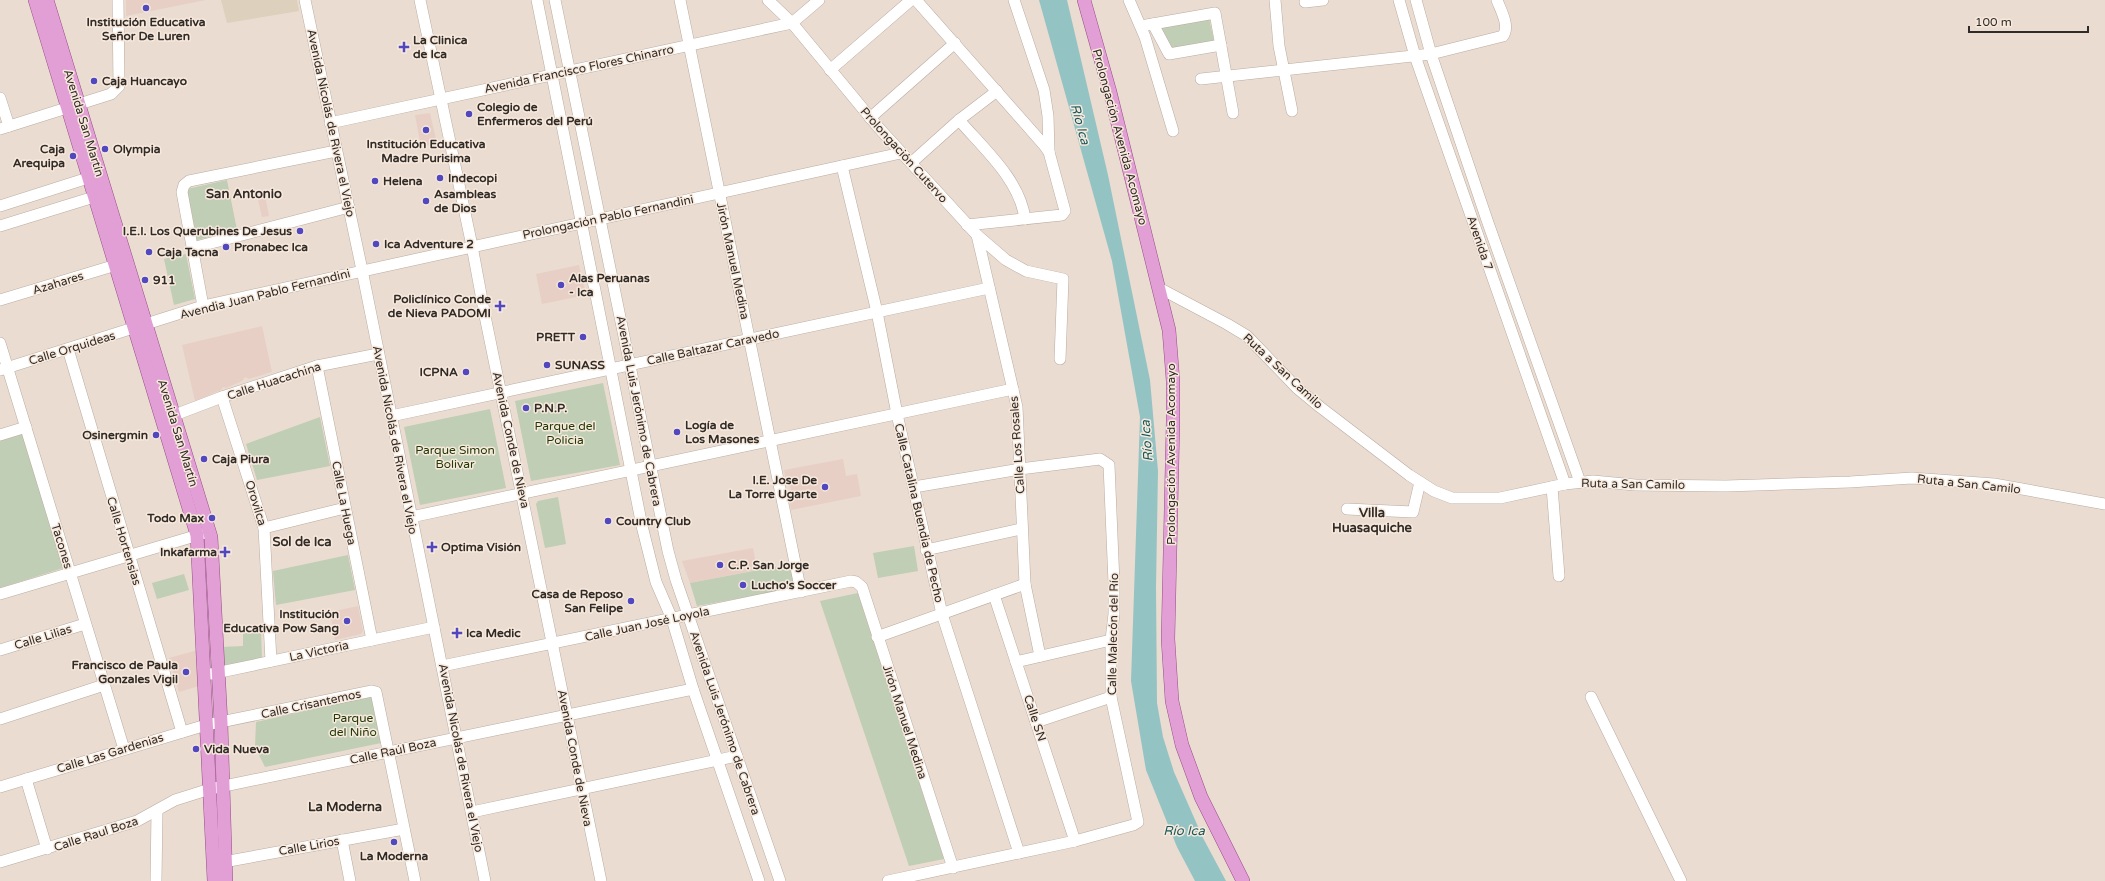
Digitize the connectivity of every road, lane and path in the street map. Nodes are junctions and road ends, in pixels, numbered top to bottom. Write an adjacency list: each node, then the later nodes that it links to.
1 (35, 0): 39 (main road, Avenida San Martín)
2 (47, 0): 39 (main road, Avenida San Martín)
3 (118, 0): 39 (street)
4 (305, 0): 44 (street, Avenida Nicolás de Rivera el Viejo)
5 (420, 0): 38 (street, Avenida Conde de Nieva)
6 (537, 0): 33 (street, Avenida Luis Jerónimo de Cabrera)
7 (555, 0): 32 (street, Avenida Luis Jerónimo de Cabrera)
8 (680, 0): 27 (street, Jirón Manuel Medina)
9 (768, 0): 22 (street, Prolongación Cutervo)
10 (819, 0): 22 (street, Avenida Francisco Flores Chinarro)
11 (911, 0): 31 (street)
12 (916, 0): 25 (street)
13 (1014, 0): 48 (street)
14 (1084, 0): 68 (main road, Prolongación Avenida Acomayo)
15 (1129, 0): 24 (street)
16 (1275, 0): 30 (street)
17 (1323, 0): 21 (street)
18 (1399, 0): 29 (street, Avenida 7)
19 (1416, 0): 28 (street)
20 (1497, 0): 28 (street)
21 (1305, 2)
22 (792, 23): 27 (street, Avenida Francisco Flores Chinarro); 31 (street, Prolongación Cutervo)
23 (1153, 24): 24 (street); 26 (street); 26 (street)
24 (1141, 26): 46 (street)
25 (955, 43): 36 (street); 42 (street)
26 (1221, 45): 34 (street)
27 (688, 46): 32 (street, Avenida Francisco Flores Chinarro); 53 (street, Jirón Manuel Medina)
28 (1431, 54): 29 (street); 95 (street)
29 (1415, 56): 30 (street); 96 (street, Avenida 7)
30 (1284, 69): 34 (street); 40 (street)
31 (830, 70): 42 (street, Prolongación Cutervo)
32 (569, 72): 33 (street, Avenida Francisco Flores Chinarro); 57 (street, Avenida Luis Jerónimo de Cabrera)
33 (552, 75): 38 (street, Avenida Francisco Flores Chinarro); 59 (street, Avenida Luis Jerónimo de Cabrera)
34 (1227, 76): 35 (street); 41 (street)
35 (1202, 79)
36 (997, 91): 43 (street); 48 (street)
37 (0, 98): 45 (street)
38 (441, 99): 44 (street, Avenida Francisco Flores Chinarro); 63 (street, Avenida Conde de Nieva)
39 (73, 106): 45 (street); 52 (main road, Avenida San Martín); 72 (main road, Avenida San Martín)
40 (1292, 111)
41 (1233, 113)
42 (870, 118): 49 (street, Prolongación Cutervo)
43 (959, 120): 50 (street); 58 (street)
44 (330, 123): 47 (street, Avenida Nicolás de Rivera el Viejo)
45 (4, 127)
46 (1173, 131)
47 (336, 151): 56 (street, Avenida Nicolás de Rivera el Viejo); 64 (street)
48 (1049, 152): 58 (street)
49 (901, 153): 50 (street, Prolongación Cutervo); 51 (street, Prolongación Pablo Fernandini)
50 (911, 163): 60 (street, Prolongación Cutervo)
51 (842, 166): 53 (street, Prolongación Pablo Fernandini); 71 (street, Calle Catalina Buendia de Pecho)
52 (88, 178): 54 (main road, Avenida San Martín); 55 (street)
53 (718, 193): 57 (street, Prolongación Pablo Fernandini); 73 (street, Jirón Manuel Medina)
54 (94, 196): 61 (street); 65 (main road, Avenida San Martín)
55 (0, 206)
56 (349, 207): 64 (street); 66 (street, Avenida Nicolás de Rivera el Viejo)
57 (600, 218): 59 (street, Prolongación Pablo Fernandini); 78 (street, Avenida Luis Jerónimo de Cabrera)
58 (1025, 219): 60 (street)
59 (583, 222): 63 (street, Prolongación Pablo Fernandini); 81 (street, Avenida Luis Jerónimo de Cabrera)
60 (967, 225): 62 (street, Prolongación Cutervo)
61 (0, 226)
62 (977, 235): 67 (street, Calle Los Rosales); 77 (street, Prolongación Cutervo)
63 (472, 246): 66 (street, Prolongación Pablo Fernandini); 83 (street, Avenida Conde de Nieva)
64 (192, 248): 70 (street)
65 (116, 265): 69 (street, Azahares); 72 (main road, Avenida San Martín)
66 (362, 270): 70 (street, Avendia Juan Pablo Fernandini); 76 (street, Avenida Nicolás de Rivera el Viejo)
67 (989, 288): 71 (street, Calle Baltazar Caravedo); 82 (street, Calle Los Rosales)
68 (1159, 288): 94 (street, Ruta a San Camilo); 171 (main road, Prolongación Avenida Acomayo)
69 (0, 300)
70 (203, 306): 72 (street, Avendia Juan Pablo Fernandini)
71 (877, 312): 73 (street, Calle Baltazar Caravedo); 85 (street, Calle Catalina Buendia de Pecho)
72 (140, 327): 75 (street, Calle Orquideas); 86 (main road, Avenida San Martín); 106 (main road, Avenida San Martín)
73 (750, 339): 78 (street, Calle Baltazar Caravedo); 90 (street, Jirón Manuel Medina)
74 (0, 343): 80 (street, Tacones)
75 (68, 349): 80 (street, Calle Orquideas); 108 (street, Calle Hortensias)
76 (378, 354): 79 (street, Calle Huacachina); 87 (street, Avenida Nicolás de Rivera el Viejo)
77 (1060, 359)
78 (630, 365): 81 (street, Calle Baltazar Caravedo); 91 (street, Avenida Luis Jerónimo de Cabrera)
79 (317, 366): 84 (street, Calle Huacachina); 101 (street, Calle La Huega)
80 (4, 369): 88 (street, Tacones)
81 (612, 369): 83 (street, Calle Baltazar Caravedo); 93 (street, Avenida Luis Jerónimo de Cabrera)
82 (1013, 389): 85 (street); 92 (street, Calle Los Rosales)
83 (502, 392): 87 (street, Calle Baltazar Caravedo); 99 (street, Avenida Conde de Nieva)
84 (222, 397): 86 (street, Calle Huacachina); 104 (street, Orovilca)
85 (897, 414): 90 (street); 97 (street, Calle Catalina Buendia de Pecho)
86 (172, 416): 106 (main road, Avenida San Martín)
87 (391, 416): 103 (street, Avenida Nicolás de Rivera el Viejo)
88 (26, 427): 89 (street); 109 (street, Tacones)
89 (0, 435)
90 (770, 440): 91 (street); 113 (street, Jirón Manuel Medina)
91 (650, 466): 93 (street); 117 (street, Avenida Luis Jerónimo de Cabrera)
92 (1020, 469): 97 (street); 105 (street, Calle Los Rosales); 123 (street, Calle Malecón del Río)
93 (631, 470): 99 (street); 118 (street, Avenida Luis Jerónimo de Cabrera)
94 (1420, 482): 98 (street, Ruta a San Camilo); 102 (street)
95 (1580, 482): 96 (street, Ruta a San Camilo); 100 (street, Ruta a San Camilo)
96 (1565, 484): 98 (street, Ruta a San Camilo)
97 (914, 487): 107 (street, Calle Catalina Buendia de Pecho)
98 (1552, 487): 110 (street)
99 (522, 493): 103 (street); 124 (street, Avenida Conde de Nieva)
100 (2105, 504)
101 (345, 508): 104 (street); 122 (street, Calle La Huega)
102 (1347, 509)
103 (411, 517): 120 (street, Avenida Nicolás de Rivera el Viejo)
104 (264, 528): 127 (street, Orovilca)
105 (1022, 529): 107 (street); 112 (street, Calle Los Rosales)
106 (203, 533): 108 (street); 130 (main road, Avenida San Martín); 131 (main road, Avenida San Martín)
107 (926, 550): 116 (street, Calle Catalina Buendia de Pecho)
108 (129, 555): 109 (street); 141 (street, Calle Hortensias)
109 (70, 573): 114 (street); 119 (street, Tacones)
110 (1559, 576)
111 (851, 581): 113 (street, Calle Juan José Loyola); 121 (street, Jirón Manuel Medina)
112 (1025, 584): 115 (street); 126 (street, Calle Los Rosales)
113 (801, 592): 117 (street, Calle Juan José Loyola)
114 (0, 594)
115 (994, 595): 116 (street); 128 (street, Calle SN)
116 (942, 614): 121 (street); 157 (street, Calle Catalina Buendia de Pecho)
117 (688, 615): 118 (street, Calle Juan José Loyola); 145 (street, Avenida Luis Jerónimo de Cabrera)
118 (672, 619): 124 (street, Calle Juan José Loyola); 133 (street, Avenida Luis Jerónimo de Cabrera)
119 (85, 624): 125 (street, Calle Lilias); 132 (street, Tacones)
120 (434, 626): 122 (street, La Victoria); 129 (street, Avenida Nicolás de Rivera el Viejo)
121 (877, 637): 160 (street, Jirón Manuel Medina)
122 (372, 640): 127 (street, La Victoria)
123 (1111, 640): 126 (street); 134 (street, Calle Malecón del Río)
124 (553, 643): 129 (street, Calle Juan José Loyola); 136 (street, Avenida Conde de Nieva)
125 (0, 650)
126 (1040, 656): 128 (street)
127 (270, 661): 130 (street, La Victoria)
128 (1016, 662): 139 (street, Calle SN)
129 (442, 666): 142 (street, Avenida Nicolás de Rivera el Viejo)
130 (217, 672): 131 (street, La Victoria); 138 (main road, Avenida San Martín)
131 (204, 675): 140 (main road, Avenida San Martín)
132 (104, 685): 137 (street); 143 (street, Tacones)
133 (693, 689): 136 (street, Calle Raúl Boza); 146 (street, Avenida Luis Jerónimo de Cabrera)
134 (1111, 697): 139 (street); 155 (street, Calle Malecón del Río)
135 (1591, 697): 172 (street)
136 (567, 715): 142 (street, Calle Raúl Boza); 150 (street, Avenida Conde de Nieva)
137 (0, 719)
138 (221, 722): 140 (street, Calle Las Gardenias); 144 (street, Calle Crisantemos); 149 (main road, Avenida San Martín)
139 (1036, 722): 155 (street, Calle SN)
140 (206, 725): 141 (street, Calle Las Gardenias); 149 (main road, Avenida San Martín)
141 (182, 732): 143 (street, Calle Las Gardenias)
142 (455, 738): 144 (street, Calle Raúl Boza); 152 (street, Avenida Nicolás de Rivera el Viejo)
143 (124, 749): 147 (street, Calle Las Gardenias)
144 (390, 752): 149 (street, Calle Raúl Boza); 153 (street, Calle Crisantemos)
145 (737, 756): 146 (street); 169 (street, Avenida Luis Jerónimo de Cabrera)
146 (717, 760): 150 (street); 168 (street, Avenida Luis Jerónimo de Cabrera)
147 (26, 779): 148 (street, Calle Las Gardenias); 156 (street)
148 (0, 787)
149 (216, 788): 151 (street, Calle Raul Boza); 159 (main road, Avenida San Martín)
150 (581, 789): 152 (street); 167 (street, Avenida Conde de Nieva)
151 (157, 811): 156 (street, Calle Raul Boza); 161 (street)
152 (472, 812): 166 (street, Avenida Nicolás de Rivera el Viejo)
153 (404, 829): 154 (street, Calle Lirios); 165 (street, Calle Crisantemos)
154 (342, 840): 159 (street, Calle Lirios); 164 (street)
155 (1075, 841): 157 (street)
156 (47, 849): 158 (street, Calle Raul Boza)
157 (1019, 853): 160 (street)
158 (0, 862)
159 (220, 862): 162 (main road, Avenida San Martín); 163 (main road, Avenida San Martín)
160 (953, 868): 170 (street)
161 (156, 881)
162 (214, 881)
163 (226, 881)
164 (350, 881)
165 (415, 881)
166 (485, 881)
167 (601, 881)
168 (759, 881)
169 (780, 881)
170 (888, 881)
171 (1243, 881)
172 (1681, 881)

